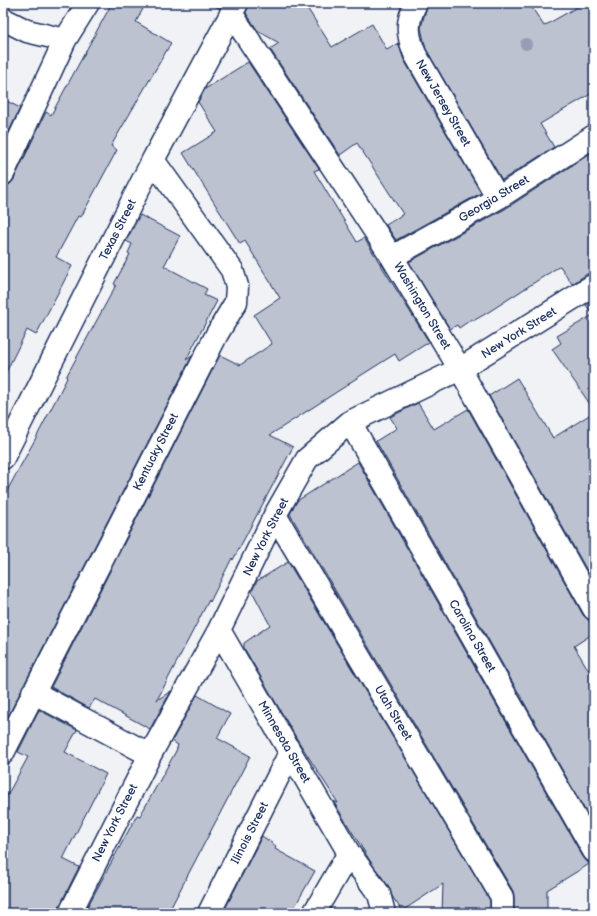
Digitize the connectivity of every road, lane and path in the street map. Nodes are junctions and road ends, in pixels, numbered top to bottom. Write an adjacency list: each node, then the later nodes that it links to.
1 (88, 3): 5 (street)
2 (416, 3): 9 (street, New Jersey Street)
3 (234, 8): 7 (street, Texas Street); 10 (street, Washington Street)
4 (3, 19): 5 (street)
5 (65, 40): 8 (street)
6 (594, 136): 9 (street, Georgia Street)
7 (153, 160): 14 (street, Texas Street); 18 (street, Kentucky Street)
8 (3, 174)
9 (498, 198): 10 (street, Georgia Street)
10 (392, 258): 12 (street, Washington Street)
11 (594, 285): 12 (street, New York Street)
12 (460, 369): 13 (street, New York Street); 16 (street, Washington Street)
13 (350, 422): 15 (street, New York Street); 22 (street, Carolina Street)
14 (3, 458)
15 (275, 515): 17 (street, New York Street); 28 (street, Utah Street)
16 (594, 609)
17 (219, 630): 20 (street, Minnesota Street); 21 (street, New York Street)
18 (33, 692): 19 (street, Kentucky Street); 21 (street)
19 (3, 752)
20 (290, 753): 23 (street, Minnesota Street); 25 (street, Ilinois Street)
21 (150, 755): 24 (street, New York Street)
22 (594, 851)
23 (349, 853): 26 (street); 27 (street, Minnesota Street)
24 (70, 913)
25 (209, 913)
26 (314, 913)
27 (384, 913)
28 (502, 913)

